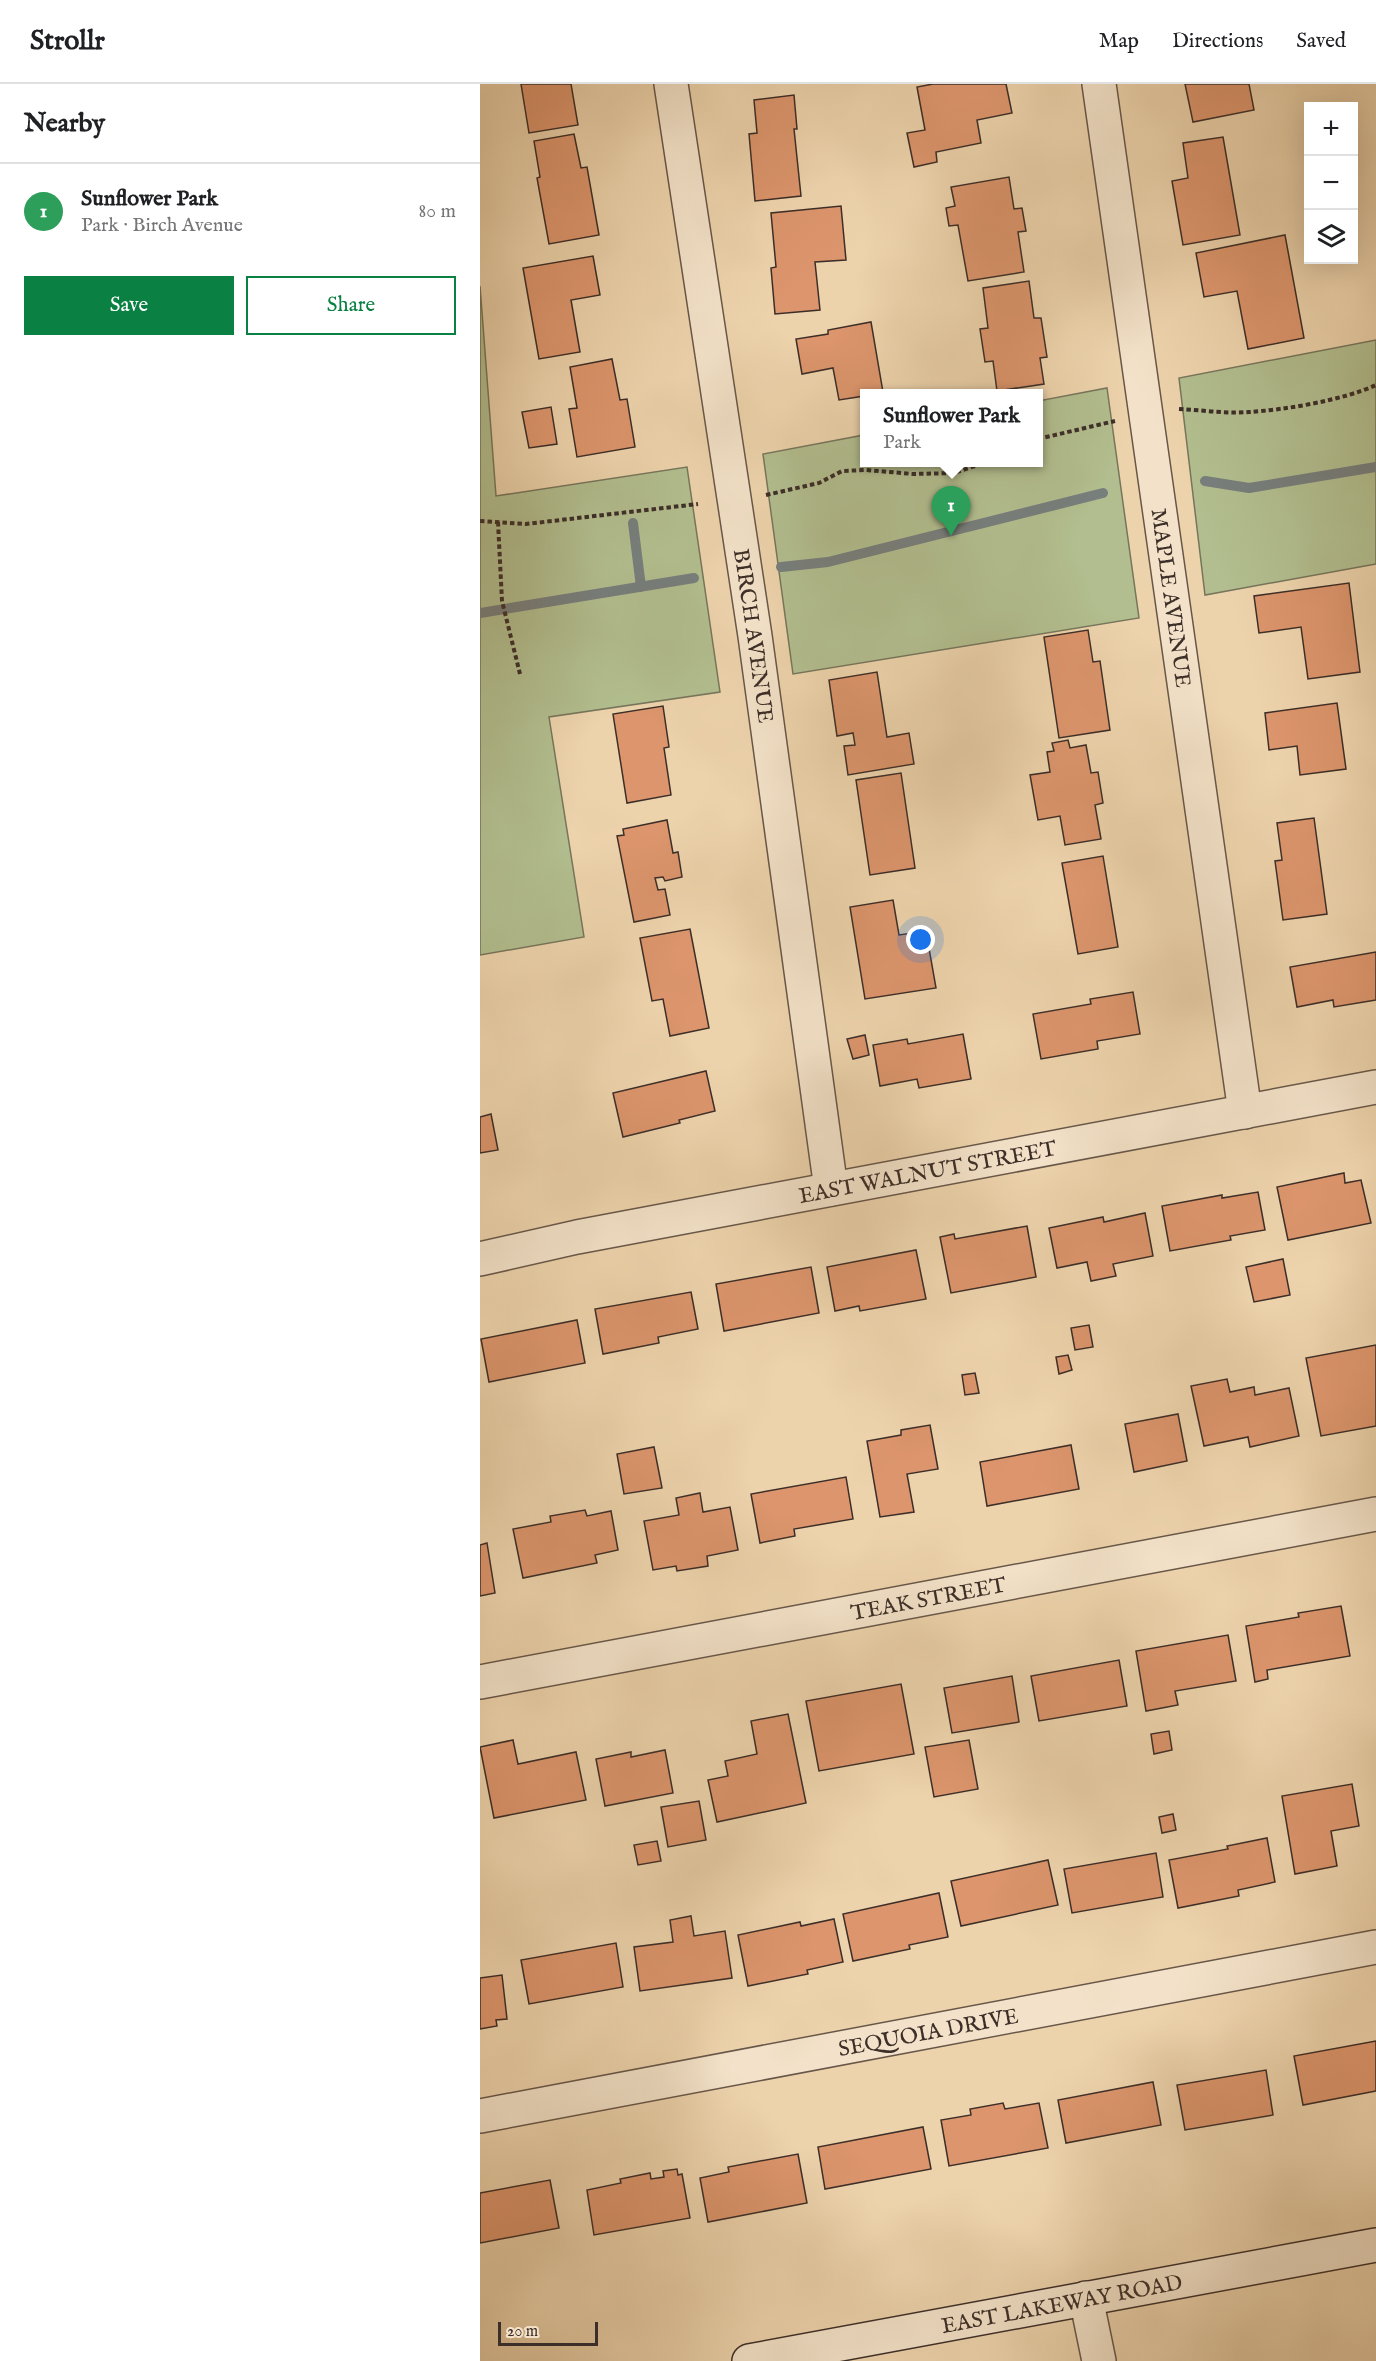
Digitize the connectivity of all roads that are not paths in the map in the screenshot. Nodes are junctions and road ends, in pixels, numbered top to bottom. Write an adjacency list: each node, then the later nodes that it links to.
1 (671, 84): 5 (street, BIRCH AVENUE)
2 (1100, 84): 4 (street, MAPLE AVENUE)
3 (1376, 1087): 4 (street, EAST WALNUT STREET)
4 (1245, 1112): 5 (street, EAST WALNUT STREET)
5 (831, 1189): 6 (street, EAST WALNUT STREET)
6 (480, 1259)
7 (1376, 1514): 8 (street, TEAK STREET)
8 (480, 1682)
9 (1376, 1947): 10 (street, SEQUOIA DRIVE)
10 (480, 2116)
11 (1376, 2245): 12 (street, EAST LAKEWAY ROAD)
12 (1086, 2298): 13 (street, EAST LAKEWAY ROAD); 14 (street)
13 (749, 2361)
14 (1099, 2361)

